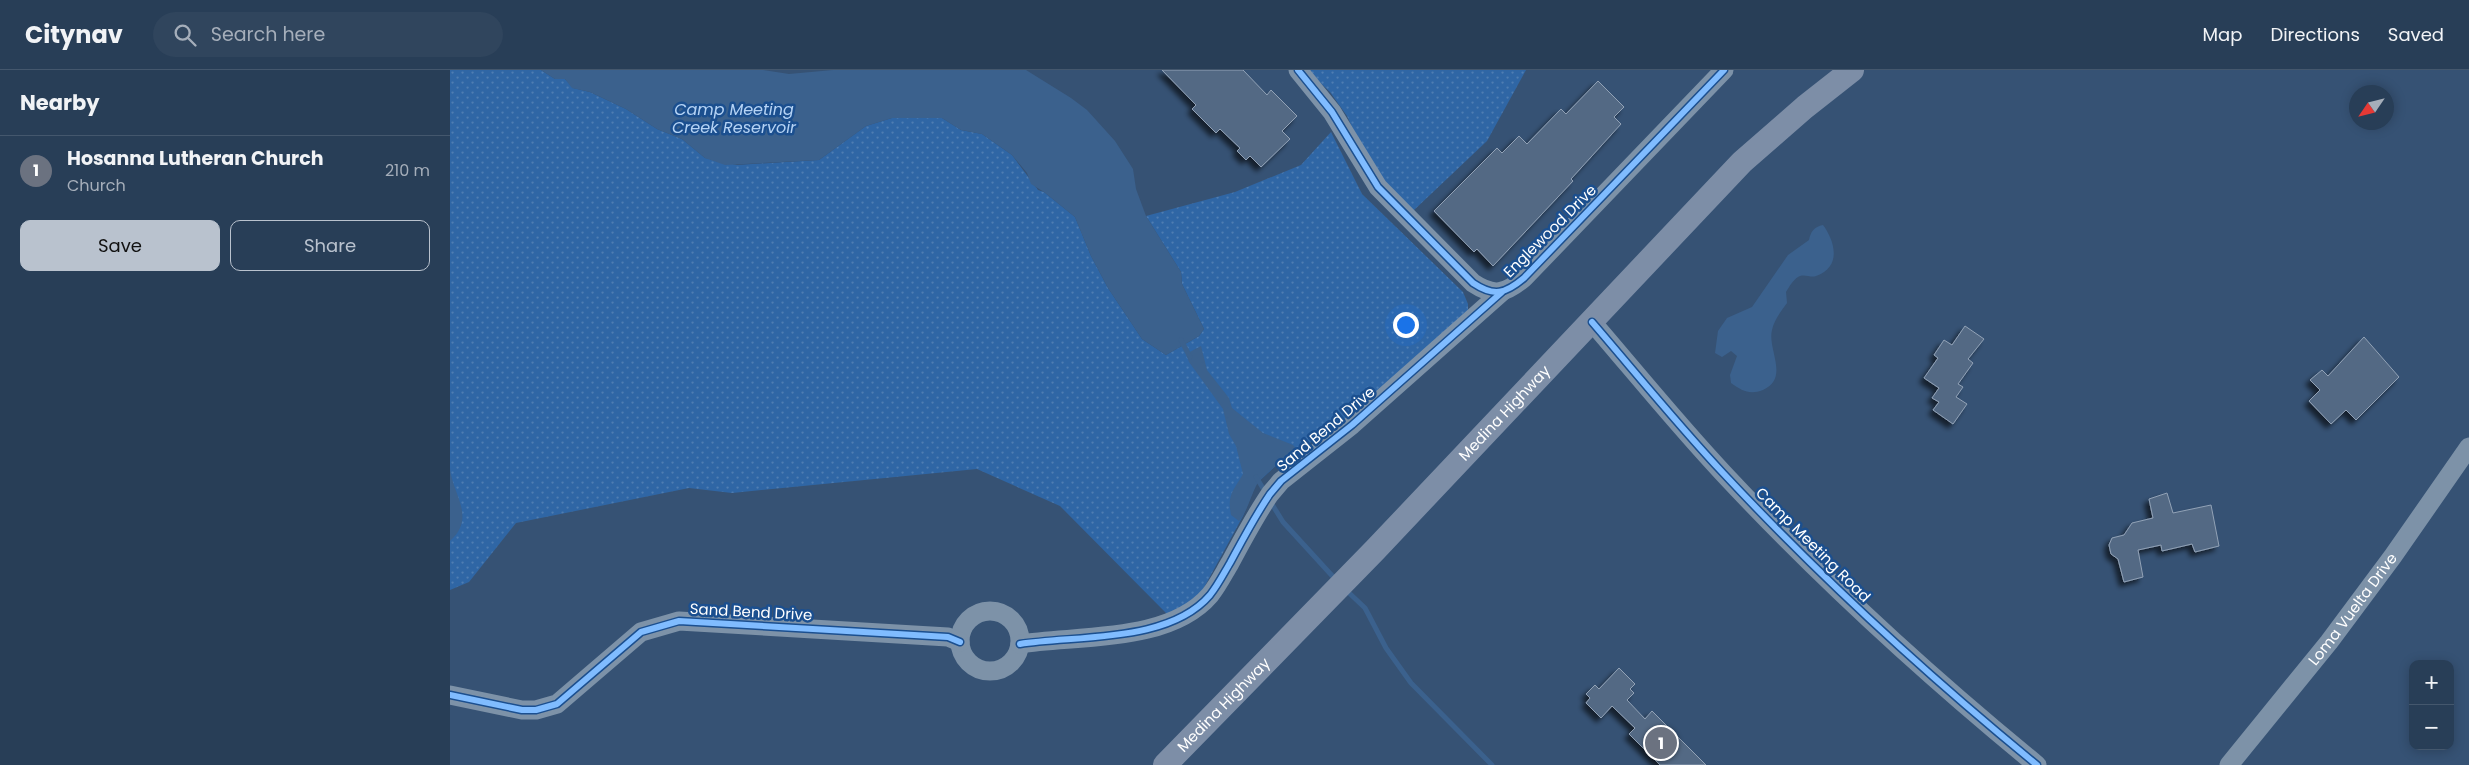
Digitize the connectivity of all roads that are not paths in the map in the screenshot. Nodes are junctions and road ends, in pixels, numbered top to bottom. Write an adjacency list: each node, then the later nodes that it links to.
1 (1298, 70): 4 (street, Englewood Drive)
2 (1724, 70): 4 (street, Englewood Drive)
3 (1852, 70): 5 (main road, Medina Highway)
4 (1502, 292): 8 (street, Sand Bend Drive)
5 (1592, 322): 10 (main road, Medina Highway); 11 (street, Camp Meeting Road)
6 (2469, 447): 12 (street, Loma Vuelta Drive)
7 (960, 642): 8 (street); 8 (street); 9 (street, Sand Bend Drive)
8 (1020, 644)
9 (450, 695)
10 (1165, 765)
11 (2037, 765)
12 (2229, 765)

